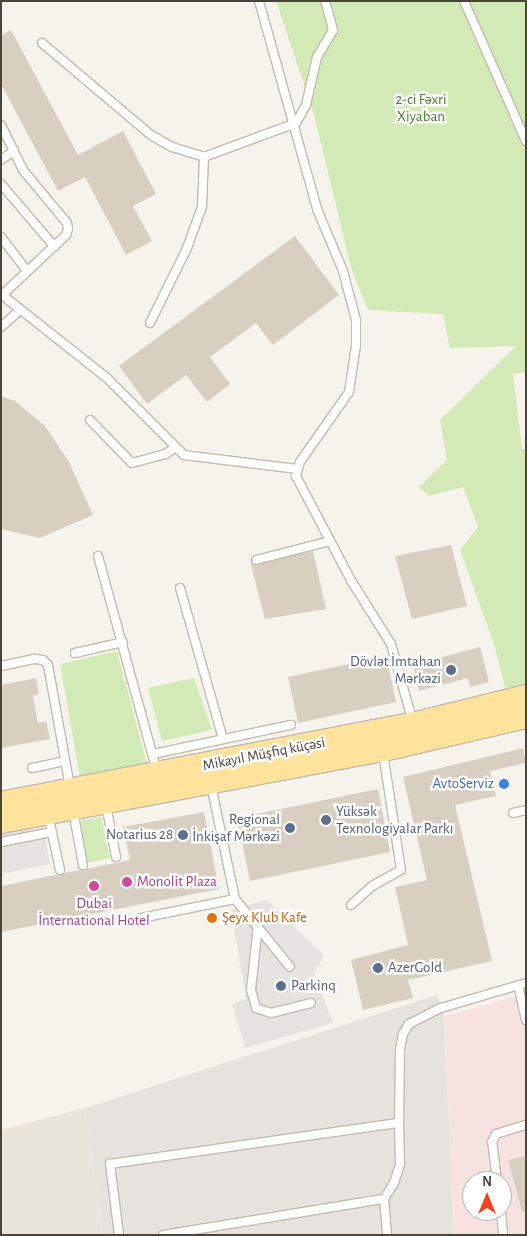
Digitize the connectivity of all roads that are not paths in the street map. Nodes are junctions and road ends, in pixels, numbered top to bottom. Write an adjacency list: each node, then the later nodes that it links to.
1 (259, 1): 5 (lane)
2 (325, 1): 5 (lane)
3 (464, 1): 7 (lane)
4 (42, 43): 9 (lane)
5 (296, 123): 9 (lane); 21 (lane)
6 (1, 125): 8 (lane)
7 (526, 142)
8 (14, 151): 10 (lane); 13 (lane)
9 (204, 157): 17 (lane)
10 (1, 160)
11 (1, 184): 13 (lane)
12 (1, 237): 14 (lane)
13 (54, 246): 14 (lane)
14 (27, 271): 15 (lane)
15 (2, 295): 16 (lane)
16 (20, 310): 18 (lane); 20 (lane)
17 (150, 323)
18 (1, 327)
19 (90, 420): 20 (lane)
20 (174, 448): 21 (lane)
21 (296, 468): 22 (lane)
22 (330, 541): 24 (lane); 32 (lane)
23 (98, 556): 26 (lane)
24 (256, 560)
25 (180, 588): 33 (lane)
26 (124, 642): 27 (lane); 36 (lane)
27 (75, 653)
28 (1, 666): 35 (lane)
29 (526, 697): 32 (main road, Mikayıl Müşfiq küçəsi)
30 (526, 716): 34 (main road, Mikayıl Müşfiq küçəsi)
31 (291, 725): 33 (lane)
32 (413, 725): 36 (main road, Mikayıl Müşfiq küçəsi)
33 (223, 739): 36 (lane)
34 (383, 749): 38 (main road, Mikayıl Müşfiq küçəsi); 51 (lane)
35 (64, 761): 37 (lane); 39 (lane)
36 (156, 764): 39 (main road, Mikayıl Müşfiq küçəsi)
37 (32, 768)
38 (210, 783): 40 (main road, Mikayıl Müşfiq küçəsi); 50 (lane)
39 (71, 800): 40 (main road, Mikayıl Müşfiq küçəsi); 41 (main road, Mikayıl Müşfiq küçəsi); 45 (main road, Mikayıl Müşfiq küçəsi); 48 (lane)
40 (105, 802): 47 (lane)
41 (1, 804)
42 (526, 810): 43 (lane)
43 (513, 813)
44 (1, 821): 45 (main road, Mikayıl Müşfiq küçəsi)
45 (50, 822): 46 (lane); 49 (lane)
46 (1, 842)
47 (116, 857)
48 (83, 865)
49 (60, 870)
50 (235, 898): 52 (lane); 53 (lane)
51 (351, 905)
52 (141, 918)
53 (258, 925): 54 (lane); 56 (lane)
54 (290, 967)
55 (522, 984): 57 (lane); 58 (lane)
56 (311, 1003)
57 (526, 1020)
58 (399, 1123): 61 (lane); 63 (lane)
59 (526, 1125): 60 (lane)
60 (496, 1171)
61 (384, 1199): 64 (lane); 65 (lane)
62 (502, 1221): 66 (lane)
63 (119, 1235)
64 (163, 1235)
65 (387, 1235)
66 (504, 1235)

